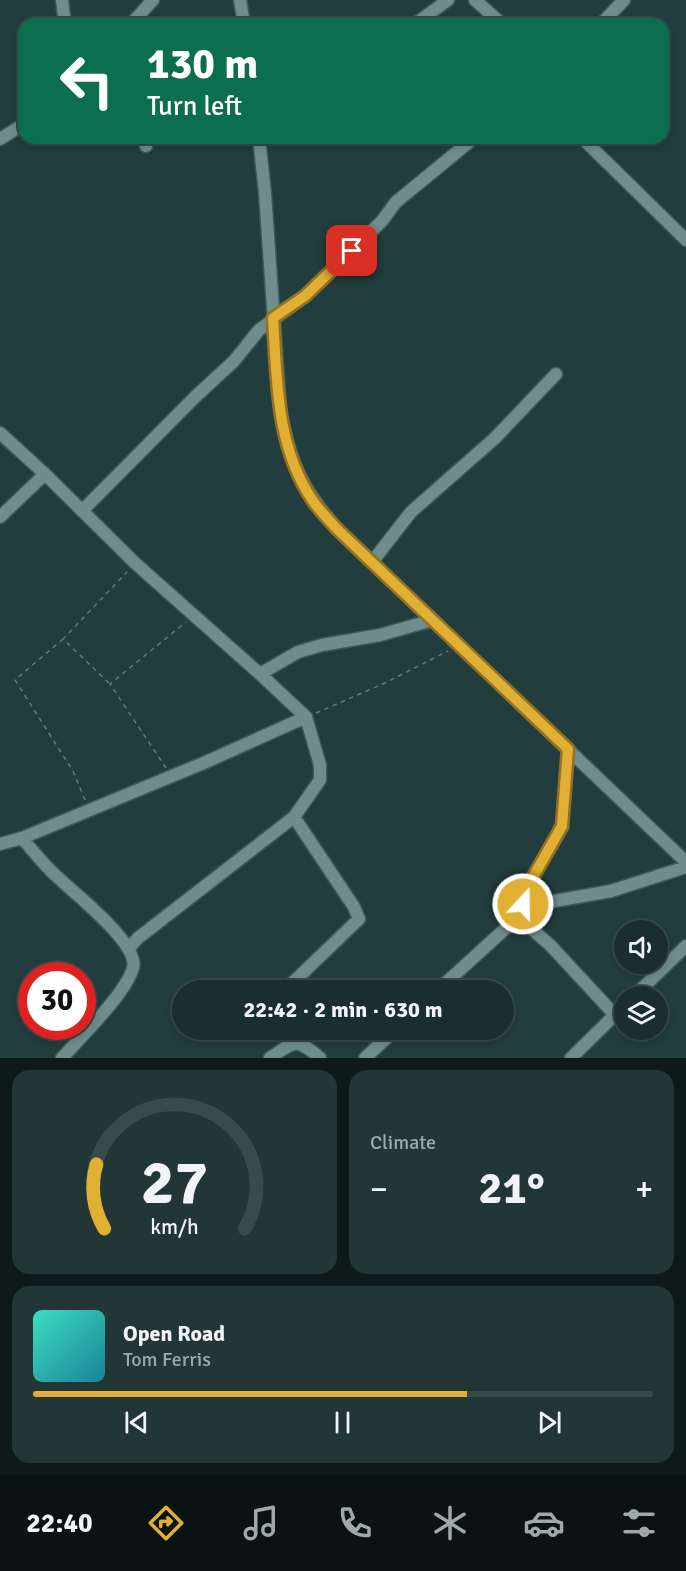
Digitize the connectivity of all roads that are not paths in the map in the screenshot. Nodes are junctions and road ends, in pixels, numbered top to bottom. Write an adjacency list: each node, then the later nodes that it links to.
1 (62, 0): 7 (street)
2 (153, 0): 8 (street)
3 (240, 0): 9 (street)
4 (448, 0): 10 (street)
5 (475, 0): 11 (street)
6 (624, 0): 12 (street)
7 (64, 18)
8 (136, 18)
9 (243, 18)
10 (423, 18)
11 (495, 18)
12 (607, 18)
13 (18, 128): 14 (street)
14 (0, 139)
15 (259, 144): 19 (street)
16 (467, 144): 19 (street)
17 (588, 144): 18 (street)
18 (686, 240)
19 (273, 318): 23 (street); 25 (street)
20 (556, 374): 25 (street)
21 (0, 433): 22 (street)
22 (45, 474): 23 (street); 24 (street)
23 (82, 511): 27 (street)
24 (0, 517)
25 (372, 562): 26 (street)
26 (433, 620): 27 (street); 29 (street)
27 (260, 674): 28 (street)
28 (306, 717): 30 (street); 31 (street)
29 (568, 749): 33 (street); 34 (street)
30 (294, 817): 36 (street); 37 (street)
31 (22, 838): 32 (street); 36 (street)
32 (0, 844)
33 (686, 864): 34 (street)
34 (521, 922): 38 (street); 40 (street)
35 (686, 946): 39 (street)
36 (129, 948): 45 (street)
37 (295, 980)
38 (449, 980)
39 (644, 986)
40 (614, 1014)
41 (614, 1016): 49 (street)
42 (291, 1040): 44 (street)
43 (384, 1040): 48 (street)
44 (298, 1043): 46 (street); 47 (street)
45 (62, 1058)
46 (270, 1058)
47 (320, 1058)
48 (364, 1058)
49 (571, 1058)

